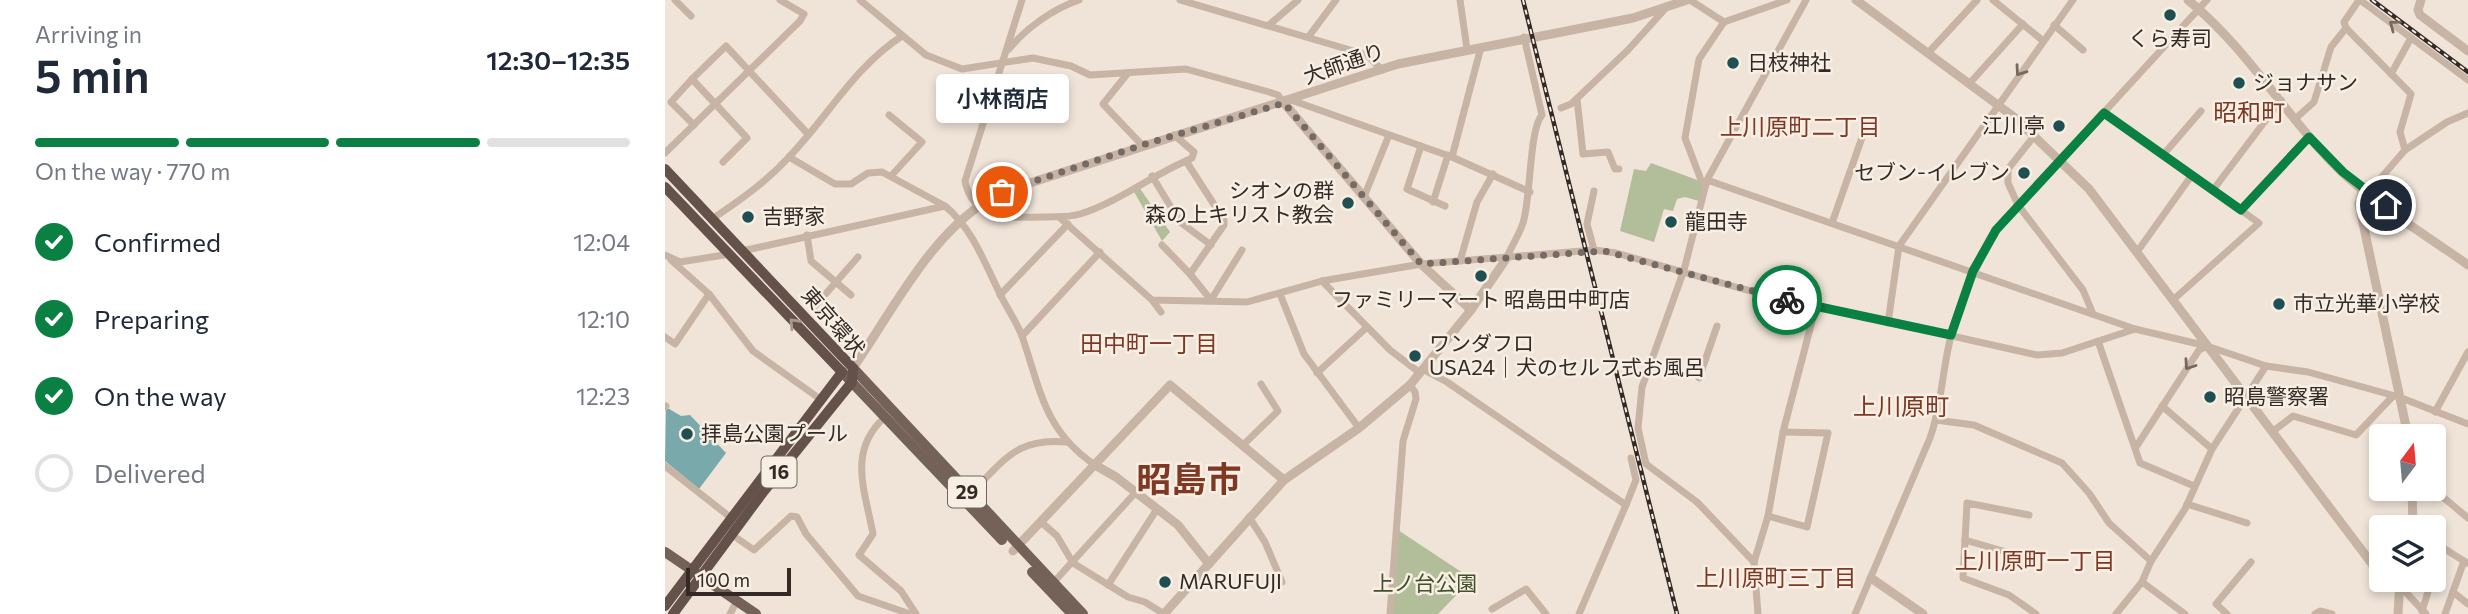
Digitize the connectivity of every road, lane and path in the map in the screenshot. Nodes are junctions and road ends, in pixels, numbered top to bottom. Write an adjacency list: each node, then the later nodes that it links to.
1 (675, 0): 23 (street)
2 (780, 0): 41 (street)
3 (860, 0): 29 (street)
4 (1022, 0): 39 (street)
5 (1079, 0): 39 (street)
6 (1180, 0): 26 (street)
7 (1298, 0): 26 (street)
8 (1336, 0): 30 (street)
9 (1460, 0): 35 (street)
10 (1689, 0): 21 (street, 大師通り); 24 (street)
11 (1787, 0): 24 (street)
12 (1806, 0): 81 (street)
13 (1856, 0): 38 (street)
14 (1977, 0): 38 (street)
15 (1993, 0): 25 (street)
16 (2073, 0): 27 (street)
17 (2188, 0): 22 (street)
18 (2207, 0): 22 (street)
19 (2360, 0): 28 (street); 32 (street, one-way to 19)
20 (2421, 0): 37 (street)
21 (1665, 9): 31 (street, 大師通り); 47 (street)
22 (2199, 9): 48 (street); 54 (street)
23 (691, 16)
24 (1724, 22): 81 (street)
25 (2023, 24): 33 (street); 46 (street)
26 (1269, 25): 30 (street)
27 (2054, 25): 33 (street); 36 (street)
28 (2346, 28): 43 (street); 57 (street)
29 (902, 36): 39 (street); 60 (street)
30 (1310, 36): 40 (street)
31 (1524, 37): 34 (street, 大師通り); 86 (street)
32 (2411, 38): 43 (street); 45 (street)
33 (2042, 40): 51 (street, one-way to 51)
34 (1481, 47): 35 (street, 大師通り); 70 (street)
35 (1467, 49): 40 (street, 大師通り)
36 (2083, 50)
37 (2468, 51)
38 (1928, 53): 46 (street)
39 (1005, 57): 42 (street); 91 (street)
40 (1382, 69): 49 (street, 大師通り)
41 (750, 71): 44 (street); 50 (street); 60 (street)
42 (1128, 73): 49 (street); 65 (street)
43 (2391, 74): 67 (street)
44 (692, 79): 50 (street); 58 (street)
45 (2468, 80)
46 (1969, 84): 51 (street)
47 (1577, 99): 52 (street); 76 (street)
48 (2281, 100): 57 (street); 83 (street)
49 (1288, 102): 61 (street, 大師通り); 62 (street); 87 (street)
50 (717, 103): 58 (street); 74 (street)
51 (1997, 104): 63 (street); 102 (street)
52 (1561, 108)
53 (2201, 111): 69 (street)
54 (2104, 113): 69 (street); 72 (street)
55 (2468, 113): 67 (street)
56 (889, 115): 79 (street)
57 (2295, 119): 64 (street)
58 (694, 125): 68 (street)
59 (1865, 129): 97 (street)
60 (809, 134): 71 (street)
61 (1174, 135): 65 (street, 大師通り); 73 (street)
62 (1389, 135): 66 (street); 87 (street)
63 (2035, 135): 72 (street); 89 (street)
64 (2309, 137): 85 (street); 93 (street)
65 (1142, 145): 91 (street, 大師通り)
66 (1421, 146): 70 (street); 88 (street)
67 (2405, 150): 85 (street)
68 (665, 153)
69 (2163, 155): 78 (street)
70 (1450, 156): 77 (street); 88 (street)
71 (789, 158): 79 (street); 95 (street)
72 (2061, 159): 89 (street); 106 (street)
73 (1186, 161): 80 (street); 101 (street)
74 (723, 162)
75 (665, 169): 95 (highway, 東京環状)
76 (1619, 169)
77 (1493, 173): 86 (street); 112 (street)
78 (2192, 175): 83 (street); 106 (street)
79 (891, 176): 90 (street)
80 (1152, 176): 94 (street); 101 (street)
81 (1706, 182): 97 (street); 116 (street)
82 (665, 187): 108 (highway, 東京環状)
83 (2213, 190): 93 (street)
84 (1594, 191): 104 (street)
85 (2365, 191): 114 (street); 151 (street)
86 (1530, 192): 111 (street)
87 (1364, 197): 113 (street)
88 (1433, 201): 92 (street)
89 (2018, 205): 115 (street); 131 (street)
90 (945, 206): 96 (street); 99 (street)
91 (976, 206): 94 (street); 96 (street, 大師通り)
92 (1445, 206)
93 (2241, 210): 126 (street)
94 (1060, 218): 98 (street)
95 (712, 219): 105 (highway, 東京環状)
96 (961, 219): 123 (street); 143 (street, 大師通り)
97 (1832, 223): 102 (street)
98 (1068, 225): 107 (street); 123 (street)
99 (807, 235): 105 (street); 119 (street)
100 (1162, 245): 117 (street)
101 (1211, 245): 117 (street)
102 (1899, 246): 115 (street); 132 (street)
103 (1242, 250): 125 (street)
104 (1594, 250): 111 (street); 116 (street)
105 (741, 251): 108 (street); 143 (highway, 東京環状)
106 (2137, 251): 126 (street)
107 (1100, 252): 124 (street); 137 (street)
108 (729, 254): 109 (street); 143 (highway, 東京環状, one-way to 108)
109 (665, 255): 120 (street)
110 (858, 257): 119 (street)
111 (1506, 259): 112 (street); 129 (street)
112 (1460, 261): 113 (street)
113 (1421, 264): 118 (street); 129 (street)
114 (2468, 265)
115 (1973, 271): 131 (street); 136 (street)
116 (1681, 273): 128 (street); 192 (street)
117 (1190, 274): 125 (street)
118 (1322, 281): 121 (street); 133 (street)
119 (836, 282): 122 (street); 127 (street)
120 (709, 294): 138 (street); 152 (street)
121 (1280, 294): 125 (street); 145 (street)
122 (851, 295)
123 (1000, 295): 137 (street)
124 (1151, 300): 125 (street); 130 (street)
125 (1211, 300)
126 (2173, 300): 140 (street)
127 (815, 306)
128 (1816, 306): 132 (street); 160 (street)
129 (1471, 310): 144 (street)
130 (1161, 312)
131 (2093, 314): 134 (street)
132 (1888, 323): 136 (street)
133 (1366, 328): 144 (street); 145 (street)
134 (2135, 329): 139 (street); 140 (street)
135 (1717, 330): 146 (street)
136 (1951, 335): 139 (street); 156 (street)
137 (1022, 336): 162 (street)
138 (665, 337)
139 (2098, 341): 164 (street)
140 (2207, 346): 142 (street); 150 (street); 153 (street, one-way to 153)
141 (2468, 352): 154 (street)
142 (2266, 366): 150 (street); 151 (street)
143 (847, 370): 147 (main road, 29); 152 (highway, 東京環状 / 16); 172 (main road, 29)
144 (1422, 372): 149 (street); 175 (street)
145 (1317, 373): 159 (street)
146 (1699, 377)
147 (852, 382): 155 (main road, 29); 184 (highway, 東京環状 / 16)
148 (1261, 384): 163 (street)
149 (1410, 385): 159 (street); 220 (street)
150 (2245, 397): 161 (street); 165 (street)
151 (2396, 397): 154 (street); 157 (street); 161 (street)
152 (820, 399): 179 (highway, 東京環状 / 16)
153 (2162, 406): 164 (street); 165 (street)
154 (2435, 412): 158 (street)
155 (885, 417): 186 (main road, 29); 217 (street)
156 (1936, 420): 191 (street); 198 (street)
157 (2404, 424)
158 (2468, 424)
159 (1359, 428): 169 (street)
160 (1783, 432): 178 (street); 178 (street)
161 (2272, 432): 190 (street)
162 (1067, 442): 167 (street); 172 (street)
163 (1244, 445): 167 (street); 169 (street)
164 (2136, 447): 170 (street)
165 (2212, 449): 170 (street)
166 (1631, 458): 175 (street)
167 (1095, 465): 171 (street); 182 (street)
168 (665, 466): 179 (street)
169 (1284, 480): 180 (street)
170 (2194, 486): 174 (street)
171 (1136, 492): 176 (street); 195 (street)
172 (969, 494): 186 (main road, 29)
173 (2446, 500): 181 (street)
174 (2187, 504): 183 (street); 191 (street)
175 (1626, 505): 222 (street)
176 (1157, 509): 196 (street); 202 (street)
177 (2029, 515): 185 (street)
178 (1767, 516): 192 (street)
179 (730, 517): 197 (highway, 東京環状 / 16)
180 (1249, 517): 196 (street); 199 (street)
181 (2468, 518)
182 (1041, 522): 186 (street); 195 (street)
183 (2247, 523)
184 (731, 534): 197 (highway, 東京環状 / 16); 216 (street)
185 (1965, 540): 189 (street); 226 (street)
186 (1015, 549): 201 (main road, 29); 211 (main road, 29)
187 (2446, 550): 194 (street)
188 (665, 552): 197 (main road)
189 (2020, 556)
190 (2369, 558)
191 (2151, 561): 200 (street)
192 (1754, 562): 223 (street)
193 (2251, 562): 229 (street)
194 (2466, 562): 206 (street)
195 (1073, 563): 201 (street); 202 (street)
196 (1209, 564): 219 (street)
197 (696, 572): 207 (main road); 209 (highway, 東京環状 / 16); 213 (highway, 東京環状 / 16)
198 (1871, 578): 224 (street); 225 (street)
199 (1282, 582)
200 (2142, 582): 227 (street); 228 (street)
201 (1053, 583): 218 (main road, 29)
202 (1108, 585): 219 (street)
203 (2399, 592): 232 (street)
204 (2407, 592): 212 (street)
205 (2429, 592): 212 (street)
206 (2453, 592): 208 (street); 233 (street)
207 (737, 601): 214 (street); 215 (main road)
208 (2468, 604)
209 (665, 606)
210 (1492, 609): 221 (street)
211 (1069, 613)
212 (2424, 613)
213 (673, 614)
214 (730, 614)
215 (756, 614)
216 (910, 614)
217 (916, 614)
218 (1083, 614)
219 (1164, 614)
220 (1390, 614)
221 (1546, 614)
222 (1579, 614)
223 (1758, 614)
224 (1856, 614)
225 (1923, 614)
226 (2036, 614)
227 (2116, 614)
228 (2185, 614)
229 (2227, 614)
230 (2315, 614): 231 (street)
231 (2332, 614)
232 (2398, 614)
233 (2445, 614)

